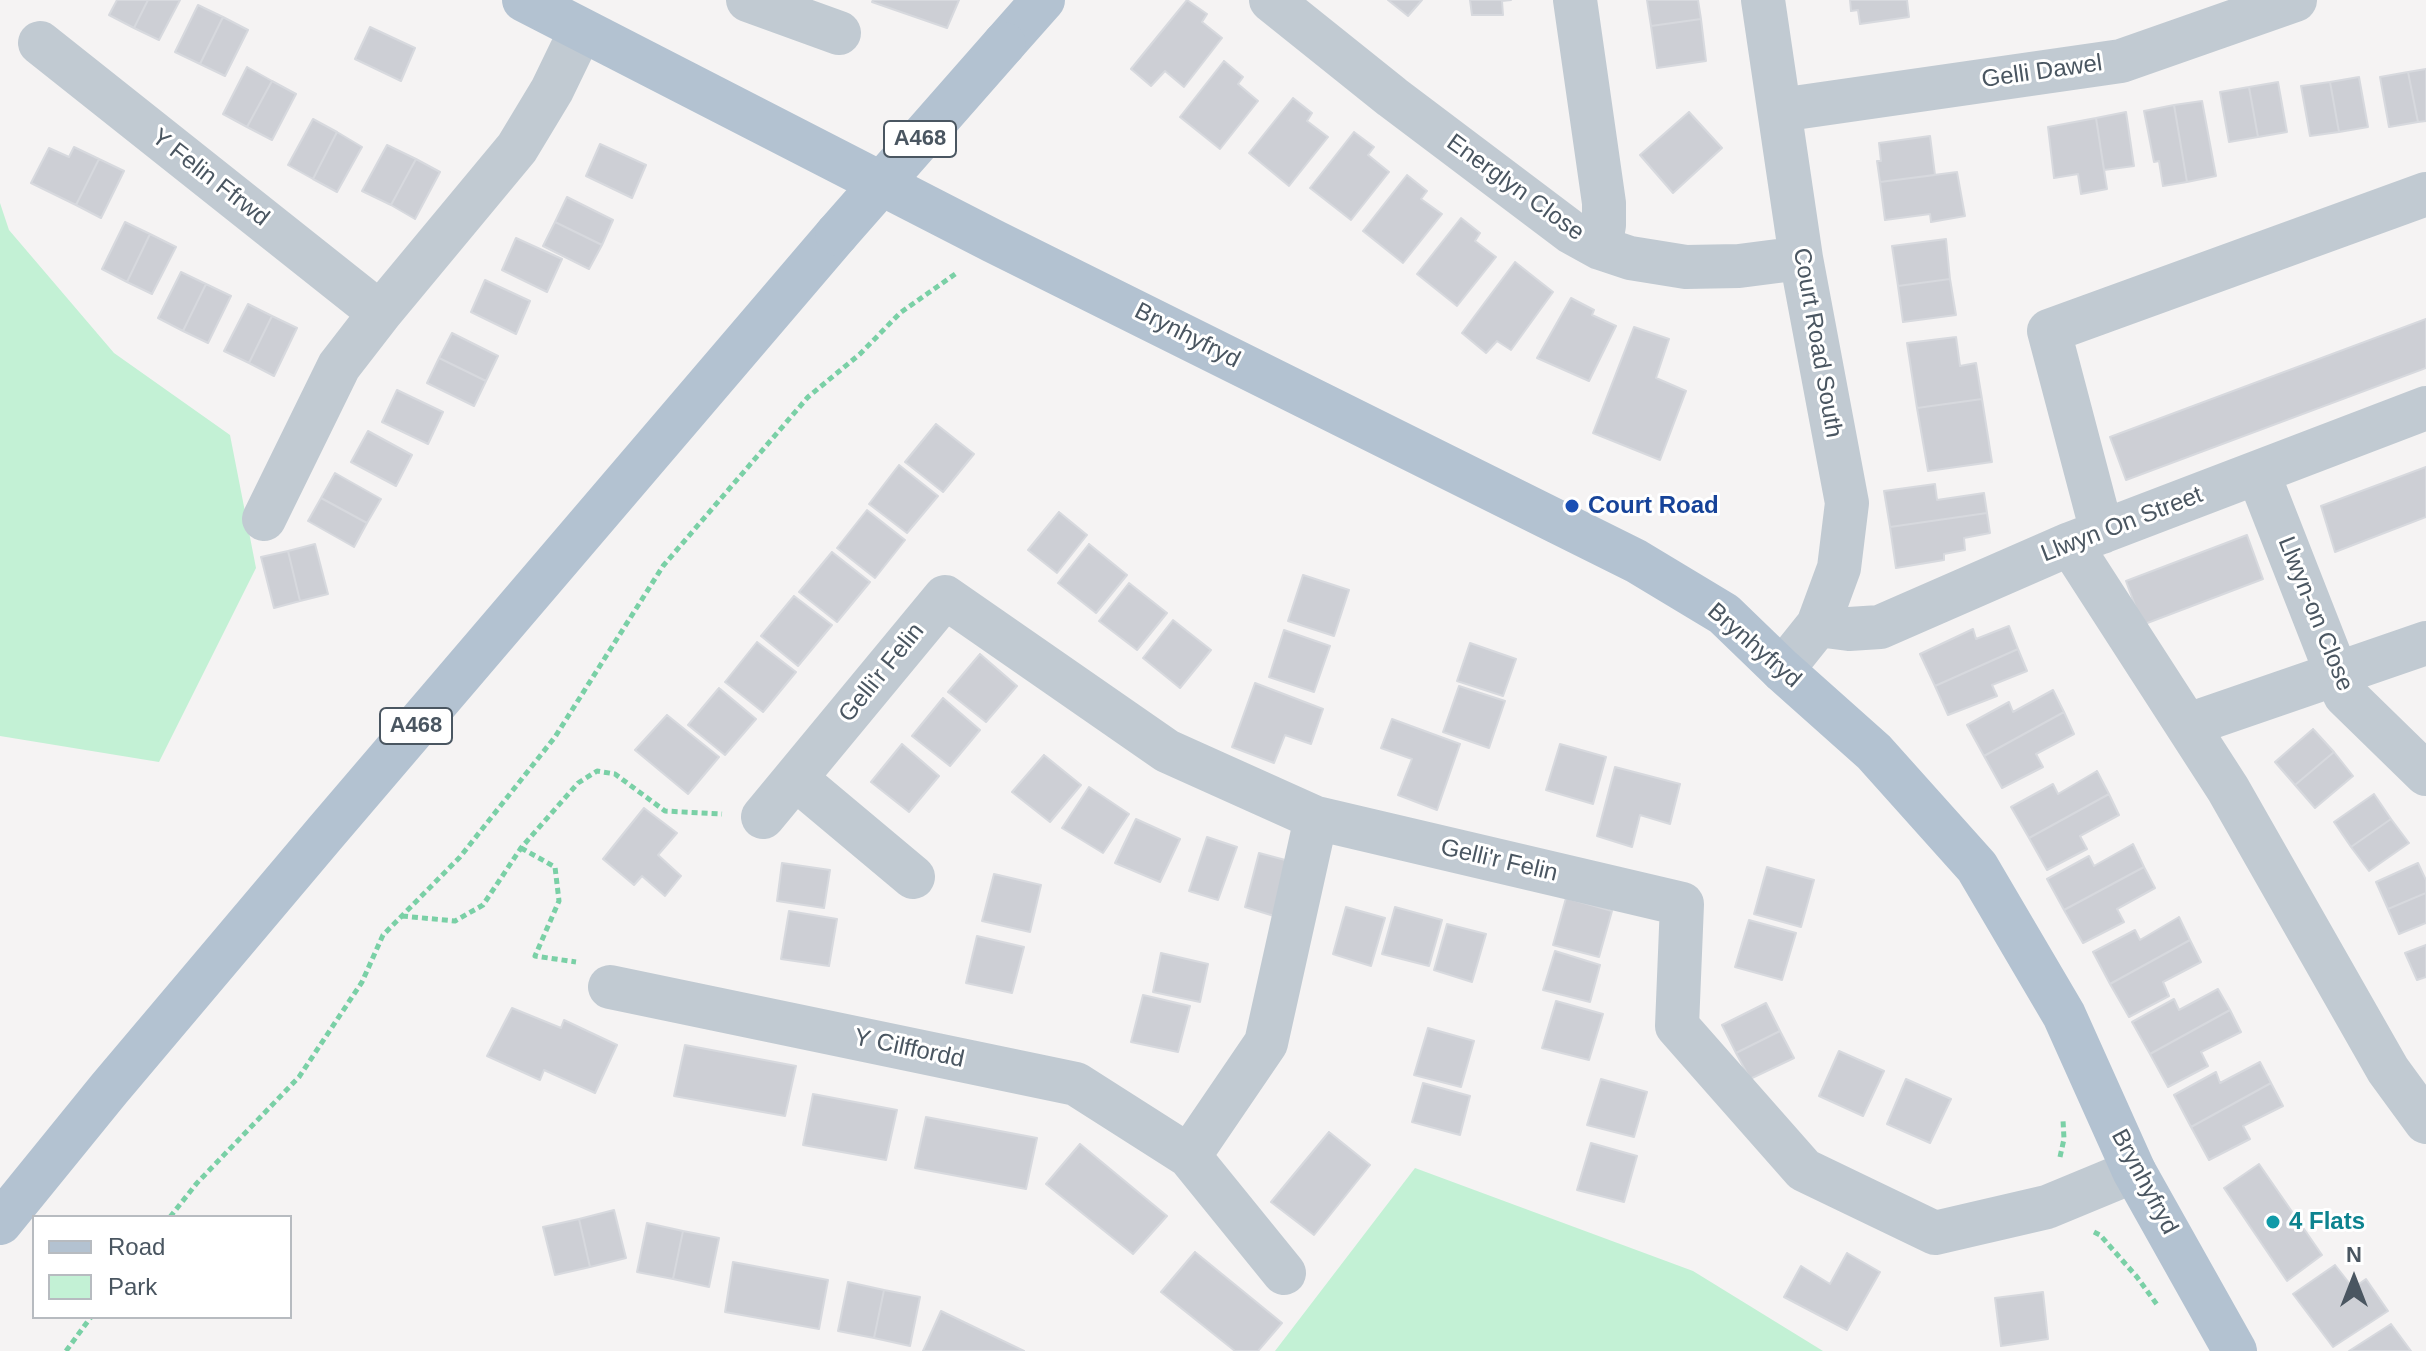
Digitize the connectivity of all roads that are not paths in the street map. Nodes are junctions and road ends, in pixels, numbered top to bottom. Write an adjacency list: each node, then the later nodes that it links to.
1 (524, 0): 8 (main road, Brynhyfryd)
2 (748, 0): 9 (street)
3 (1043, 0): 34 (main road, A468, bridge)
4 (1271, 0): 13 (street, Energlyn Close)
5 (1575, 0): 13 (street)
6 (1763, 0): 11 (street, Court Road South)
7 (2295, 0): 11 (street, Gelli Dawel)
8 (581, 30): 15 (street); 22 (main road, Brynhyfryd)
9 (839, 33)
10 (40, 43): 15 (street, Y Felin Ffrwd)
11 (1780, 110): 14 (street, Court Road South)
12 (2426, 194): 19 (street)
13 (1600, 248): 14 (street, Energlyn Close)
14 (1801, 258): 20 (street, Court Road South)
15 (380, 313): 18 (street)
16 (2426, 408): 17 (street, Llwyn On Street)
17 (2258, 473): 19 (street, Llwyn On Street); 23 (street, Llwyn-on Close)
18 (264, 519)
19 (2086, 538): 20 (street, Llwyn On Street); 24 (street)
20 (1818, 625): 22 (street, Court Road South)
21 (2426, 643): 23 (street)
22 (1782, 670): 33 (main road, Brynhyfryd)
23 (2337, 674): 24 (street); 25 (street, Llwyn-on Close)
24 (2188, 725): 31 (street)
25 (2426, 774)
26 (796, 779): 27 (street, Gelli'r Felin); 28 (street, Gelli'r Felin); 29 (street)
27 (763, 817)
28 (1316, 818): 32 (street); 33 (street, Gelli'r Felin)
29 (913, 877)
30 (599, 975): 32 (street, Y Cilffordd)
31 (2426, 1122)
32 (1189, 1156): 35 (street, Y Cilffordd)
33 (2134, 1171): 36 (main road, Brynhyfryd)
34 (0, 1223)
35 (1284, 1273)
36 (2235, 1351)

